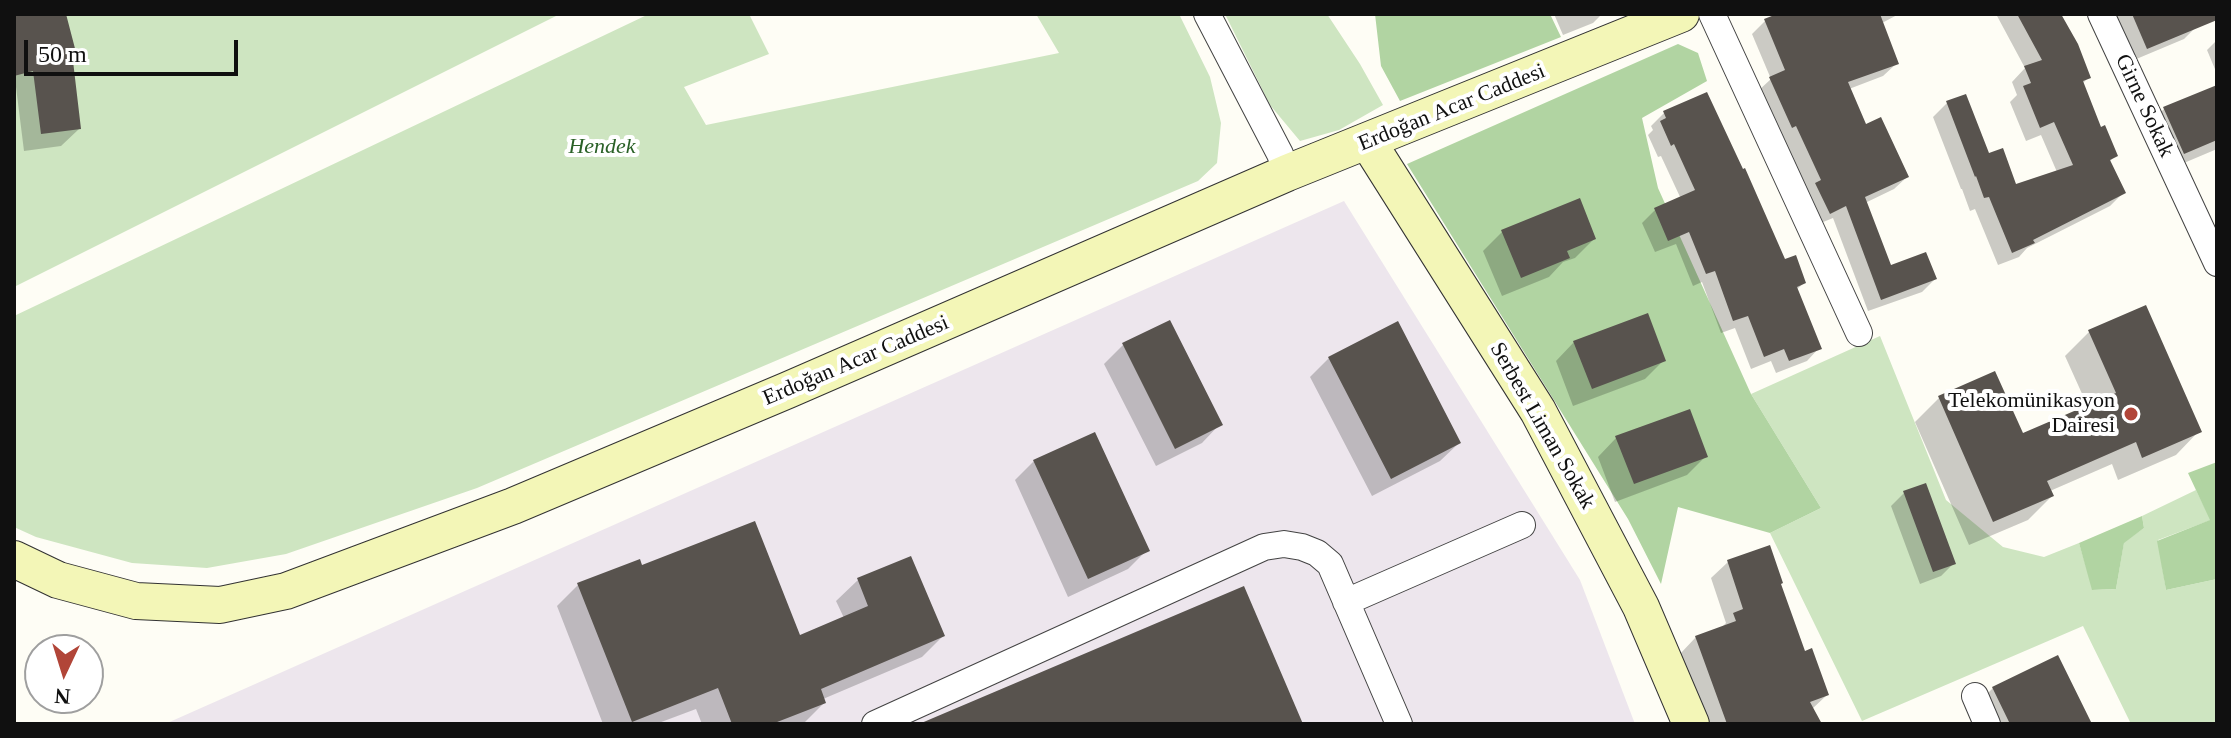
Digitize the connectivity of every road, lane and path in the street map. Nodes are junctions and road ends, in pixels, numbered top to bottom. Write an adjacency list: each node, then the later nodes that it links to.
1 (1207, 14): 6 (street)
2 (1681, 14): 5 (main road, Erdoğan Acar Caddesi)
3 (1712, 14): 8 (street)
4 (2101, 14): 7 (street, Girne Sokak)
5 (1368, 142): 6 (main road, Erdoğan Acar Caddesi); 15 (main road, Serbest Liman Sokak)
6 (1287, 173): 10 (main road, Erdoğan Acar Caddesi)
7 (2217, 263)
8 (1859, 333)
9 (1522, 525): 11 (street)
10 (14, 559)
11 (1346, 602): 13 (street); 14 (street)
12 (1975, 696): 16 (street)
13 (875, 724)
14 (1399, 724)
15 (1691, 724)
16 (1987, 724)

